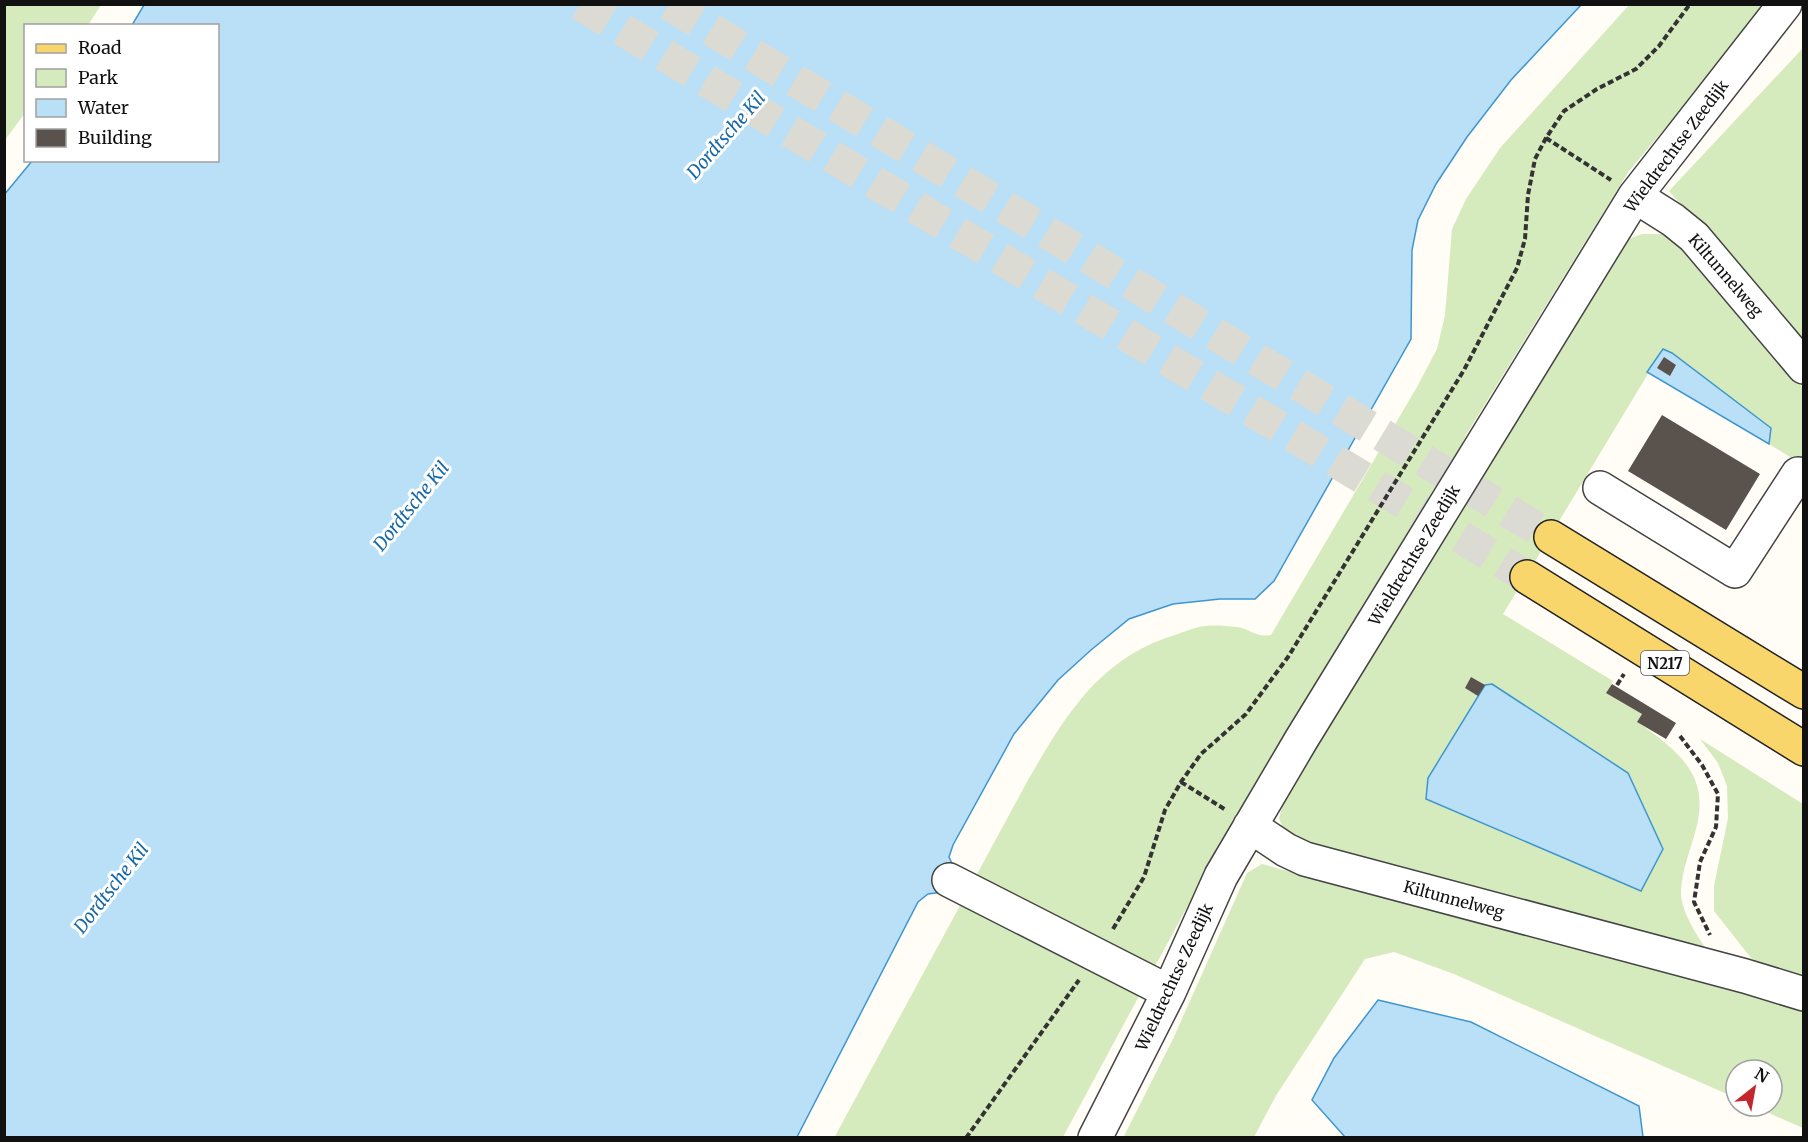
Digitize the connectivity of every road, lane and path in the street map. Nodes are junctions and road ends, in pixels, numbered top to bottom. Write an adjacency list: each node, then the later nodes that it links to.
1 (1690, 4): 3 (path)
2 (1785, 4): 4 (street, Wieldrechtse Zeedijk)
3 (1546, 138): 4 (path); 15 (path)
4 (1635, 196): 5 (street, Kiltunnelweg); 15 (street, Wieldrechtse Zeedijk)
5 (1803, 367)
6 (1803, 478): 7 (street)
7 (1600, 488)
8 (1551, 537): 12 (main road)
9 (1527, 577): 14 (main road, N217)
10 (1626, 670): 11 (path)
11 (1617, 685)
12 (1803, 692)
13 (1680, 736): 17 (path)
14 (1803, 749)
15 (1250, 826): 18 (street, Wieldrechtse Zeedijk); 19 (street, Kiltunnelweg)
16 (949, 880): 18 (street)
17 (1712, 938)
18 (1169, 992): 20 (street, Wieldrechtse Zeedijk)
19 (1803, 994)
20 (1095, 1137)

